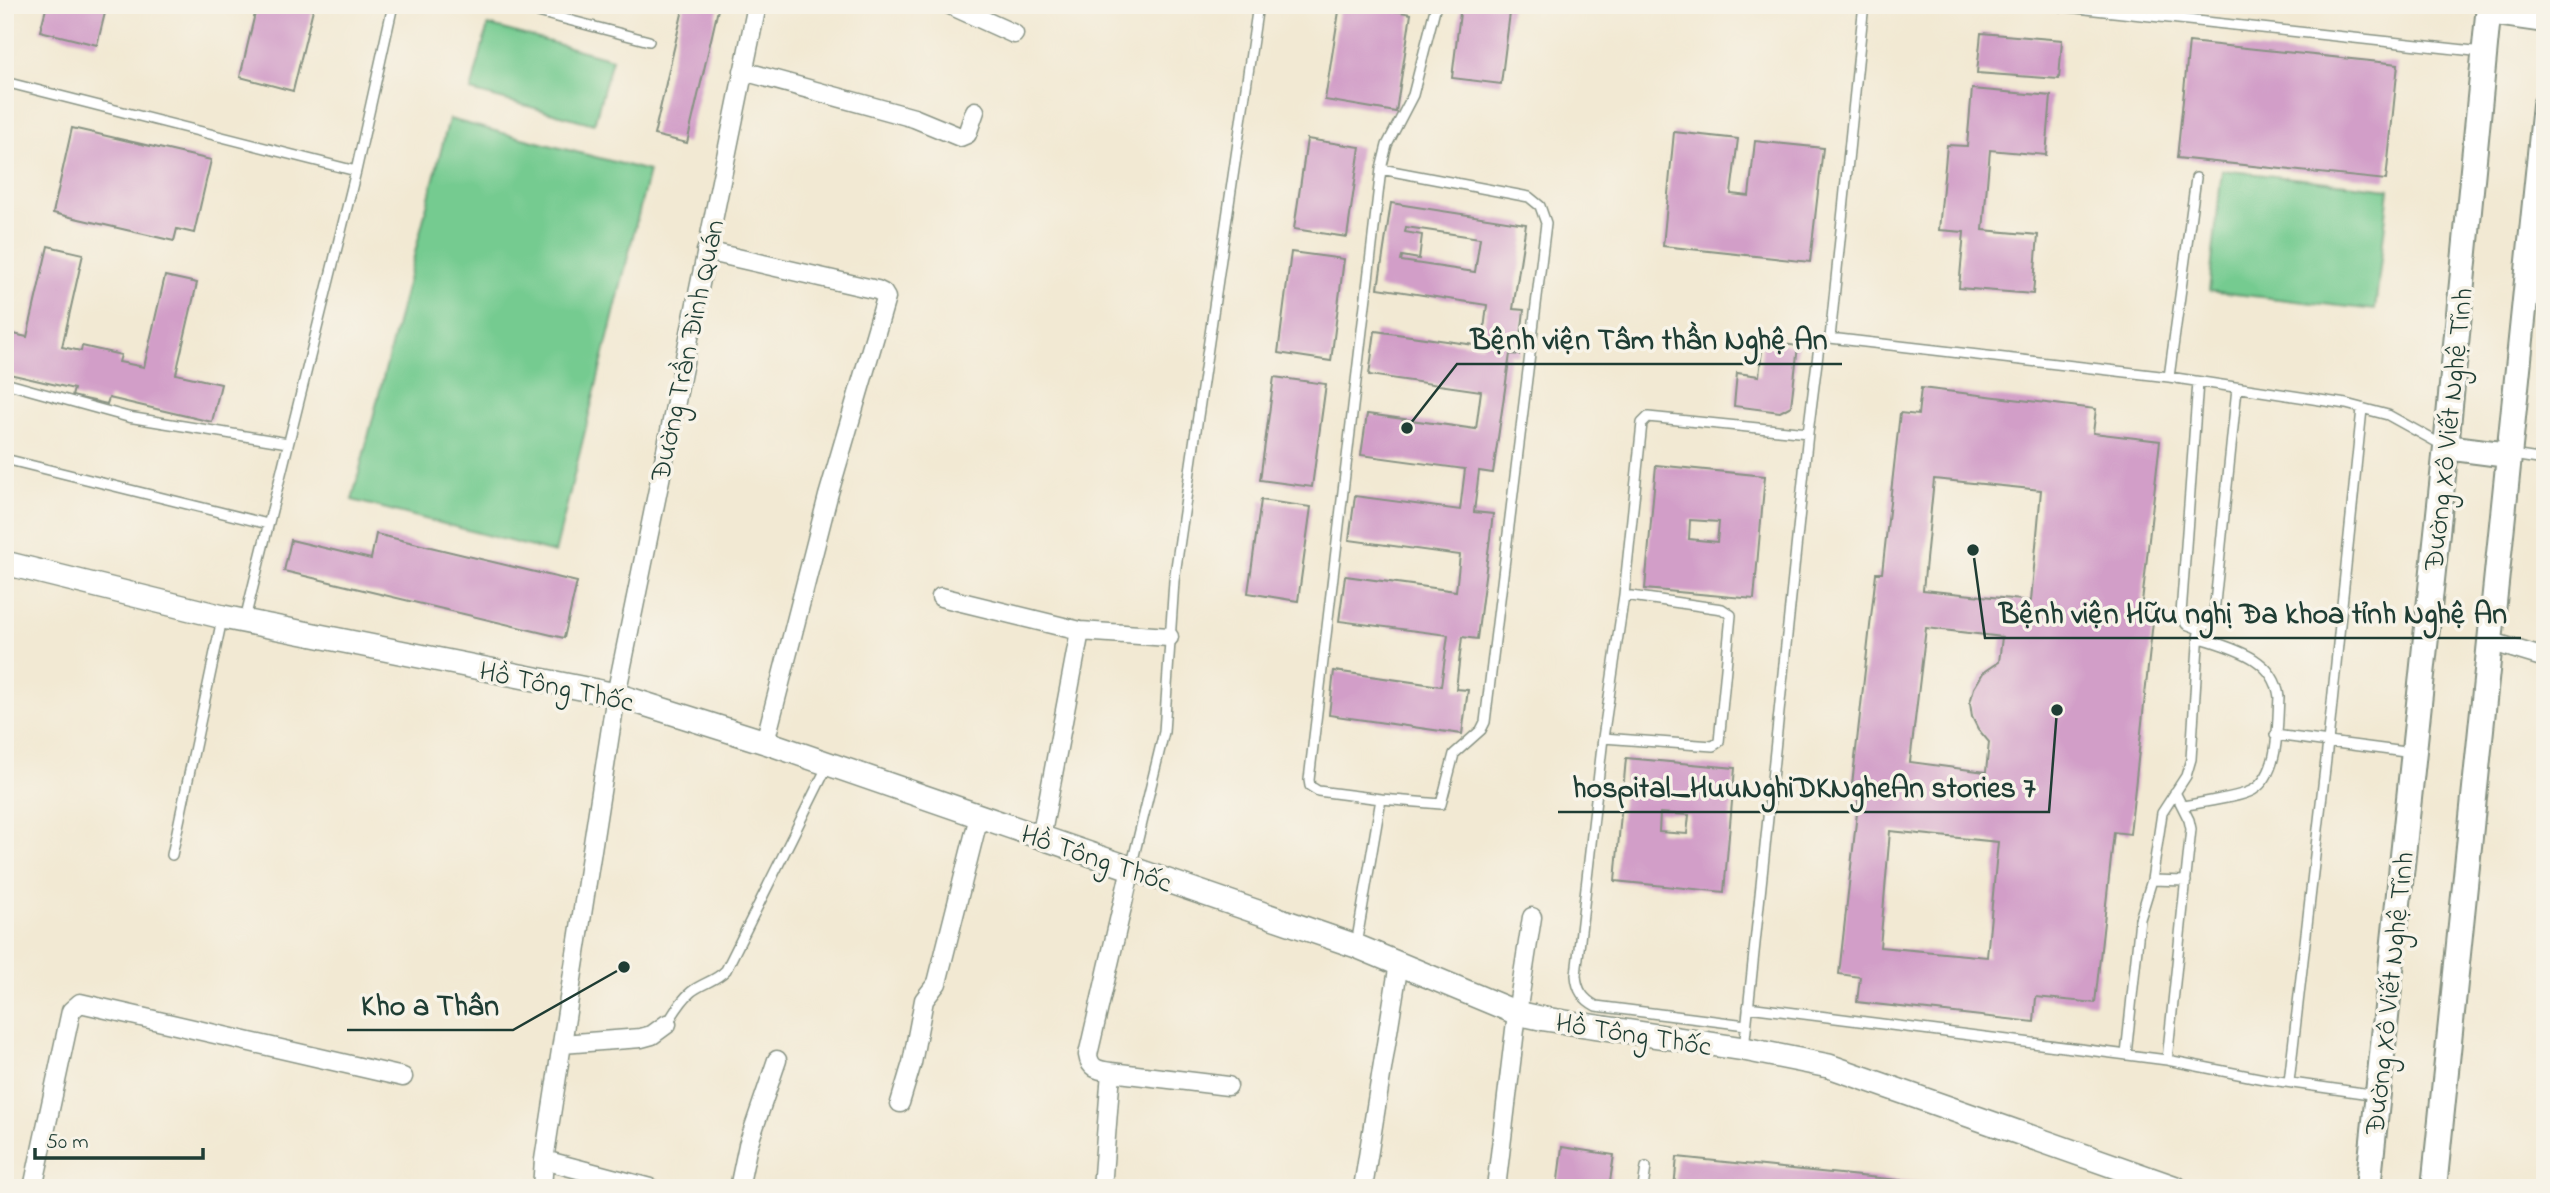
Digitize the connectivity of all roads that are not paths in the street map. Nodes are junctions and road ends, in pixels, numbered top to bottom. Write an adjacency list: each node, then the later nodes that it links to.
1 (393, 5): 19 (lane)
2 (511, 5): 12 (lane)
3 (757, 5): 14 (street, Đường Trần Đình Quán)
4 (950, 5): 11 (street)
5 (1258, 5): 41 (lane)
6 (1436, 5): 18 (lane)
7 (1866, 5): 22 (lane)
8 (2049, 5): 13 (lane)
9 (2489, 9): 10 (main road); 13 (main road, Đường Xô Viết Nghệ Tĩnh)
10 (2545, 20)
11 (1014, 34)
12 (649, 41)
13 (2484, 52): 30 (main road, Đường Xô Viết Nghệ Tĩnh)
14 (743, 71): 17 (street); 21 (street, Đường Trần Đình Quán)
15 (5, 82): 19 (lane)
16 (2545, 106): 31 (main road)
17 (975, 111)
18 (1381, 169): 52 (lane); 52 (lane)
19 (356, 171): 29 (lane)
20 (2196, 178): 23 (lane)
21 (706, 251): 44 (street, Đường Trần Đình Quán); 47 (street)
22 (1830, 338): 23 (lane); 28 (lane)
23 (2169, 377): 24 (lane)
24 (2199, 382): 26 (lane); 40 (lane)
25 (5, 383): 29 (lane)
26 (2237, 388): 27 (lane); 40 (lane)
27 (2362, 409): 30 (lane); 48 (lane)
28 (1808, 433): 36 (lane); 63 (lane)
29 (288, 443): 34 (lane)
30 (2446, 447): 31 (main road); 49 (main road, Đường Xô Viết Nghệ Tĩnh)
31 (2508, 454): 33 (lane); 42 (main road)
32 (5, 459): 34 (lane)
33 (2545, 460)
34 (268, 524): 38 (lane)
35 (5, 563): 38 (street, Hồ Tông Thốc)
36 (1624, 595): 46 (lane); 46 (lane)
37 (941, 597): 39 (street)
38 (234, 619): 44 (street, Hồ Tông Thốc); 56 (lane)
39 (1080, 631): 41 (street); 55 (street)
40 (2199, 633): 45 (lane); 51 (lane)
41 (1169, 637): 57 (lane)
42 (2489, 640): 43 (street); 90 (main road)
43 (2545, 658)
44 (616, 695): 47 (street, Hồ Tông Thốc); 67 (street, Đường Trần Đình Quán)
45 (2275, 736): 48 (lane); 53 (lane)
46 (1603, 738): 66 (lane)
47 (765, 742): 50 (street, Hồ Tông Thốc)
48 (2328, 742): 49 (lane); 74 (lane)
49 (2413, 753): 76 (main road, Đường Xô Viết Nghệ Tĩnh)
50 (828, 765): 54 (street, Hồ Tông Thốc); 65 (lane)
51 (2175, 792): 53 (lane); 58 (lane)
52 (1381, 799): 61 (lane)
53 (2183, 806): 59 (lane)
54 (979, 816): 55 (street, Hồ Tông Thốc); 77 (street)
55 (1041, 838): 57 (street, Hồ Tông Thốc)
56 (172, 855)
57 (1131, 868): 61 (street, Hồ Tông Thốc); 72 (street)
58 (2152, 880): 59 (lane); 69 (lane)
59 (2186, 881): 71 (lane)
60 (1532, 916): 64 (street)
61 (1356, 946): 62 (street, Hồ Tông Thốc)
62 (1399, 963): 64 (street, Hồ Tông Thốc); 85 (street)
63 (1748, 1007): 66 (lane); 69 (lane)
64 (1517, 1013): 68 (street, Hồ Tông Thốc); 86 (street)
65 (667, 1024): 67 (street)
66 (1746, 1025): 68 (lane)
67 (562, 1044): 78 (street, Đường Trần Đình Quán)
68 (1744, 1049): 88 (street, Hồ Tông Thốc)
69 (2126, 1055): 71 (lane)
70 (778, 1060): 83 (street)
71 (2166, 1060): 74 (lane)
72 (1111, 1072): 75 (street); 84 (street)
73 (403, 1077): 80 (street)
74 (2289, 1082): 76 (lane)
75 (1228, 1086)
76 (2378, 1096): 89 (main road, Đường Xô Viết Nghệ Tĩnh)
77 (900, 1103)
78 (544, 1160): 81 (street, Đường Trần Đình Quán); 82 (street)
79 (1646, 1167): 87 (lane)
80 (33, 1188)
81 (542, 1188)
82 (650, 1188)
83 (739, 1188)
84 (1102, 1188)
85 (1363, 1188)
86 (1496, 1188)
87 (1643, 1188)
88 (2176, 1188)
89 (2368, 1188)
90 (2434, 1188)

